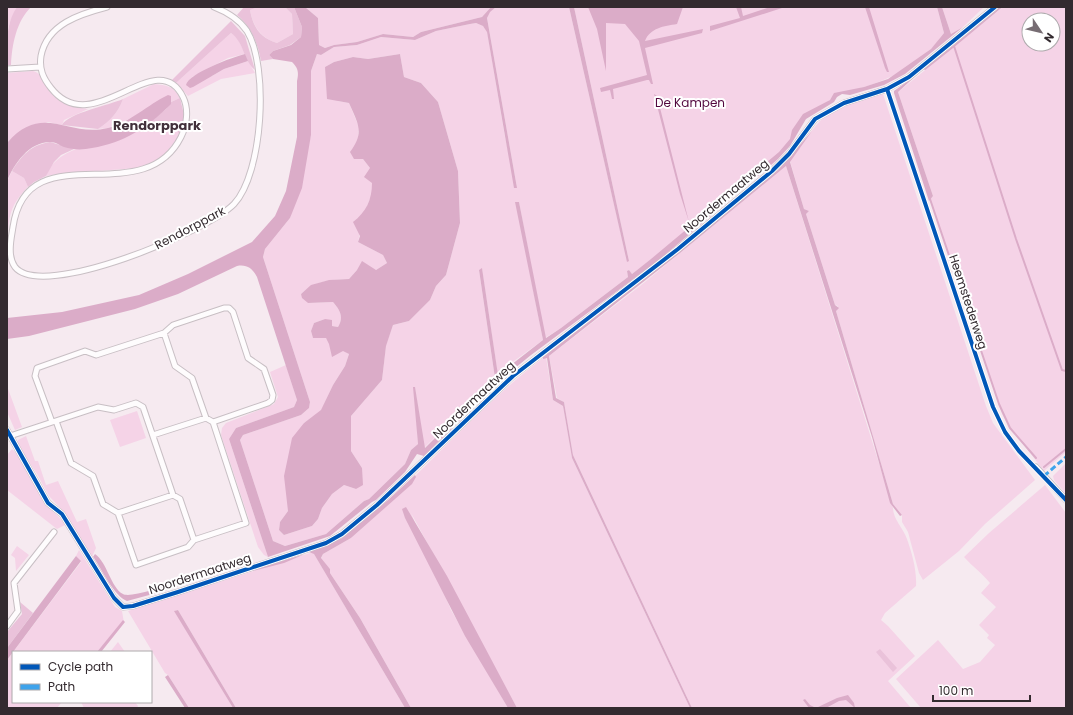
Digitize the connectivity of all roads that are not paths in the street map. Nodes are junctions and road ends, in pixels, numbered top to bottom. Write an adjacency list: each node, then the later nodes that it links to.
1 (107, 7): 4 (street)
2 (214, 7): 6 (street, Rendorppark)
3 (994, 7): 13 (street, Noordermaatweg)
4 (40, 67): 5 (street); 6 (street, Rendorppark)
5 (7, 69)
6 (9, 256)
7 (164, 333): 8 (street); 9 (street); 10 (street)
8 (206, 418): 10 (street); 12 (street)
9 (54, 422): 12 (street); 13 (street); 18 (street)
10 (213, 422): 20 (street)
11 (7, 430): 13 (street, Noordermaatweg)
12 (153, 435): 16 (street)
13 (10, 436): 14 (street)
14 (7, 442)
15 (1036, 467): 17 (street)
16 (173, 495): 18 (street); 20 (street)
17 (1066, 500)
18 (118, 512): 20 (street)
19 (54, 532): 21 (street)
20 (194, 540)
21 (14, 583): 22 (street); 23 (street)
22 (7, 584)
23 (7, 626)

